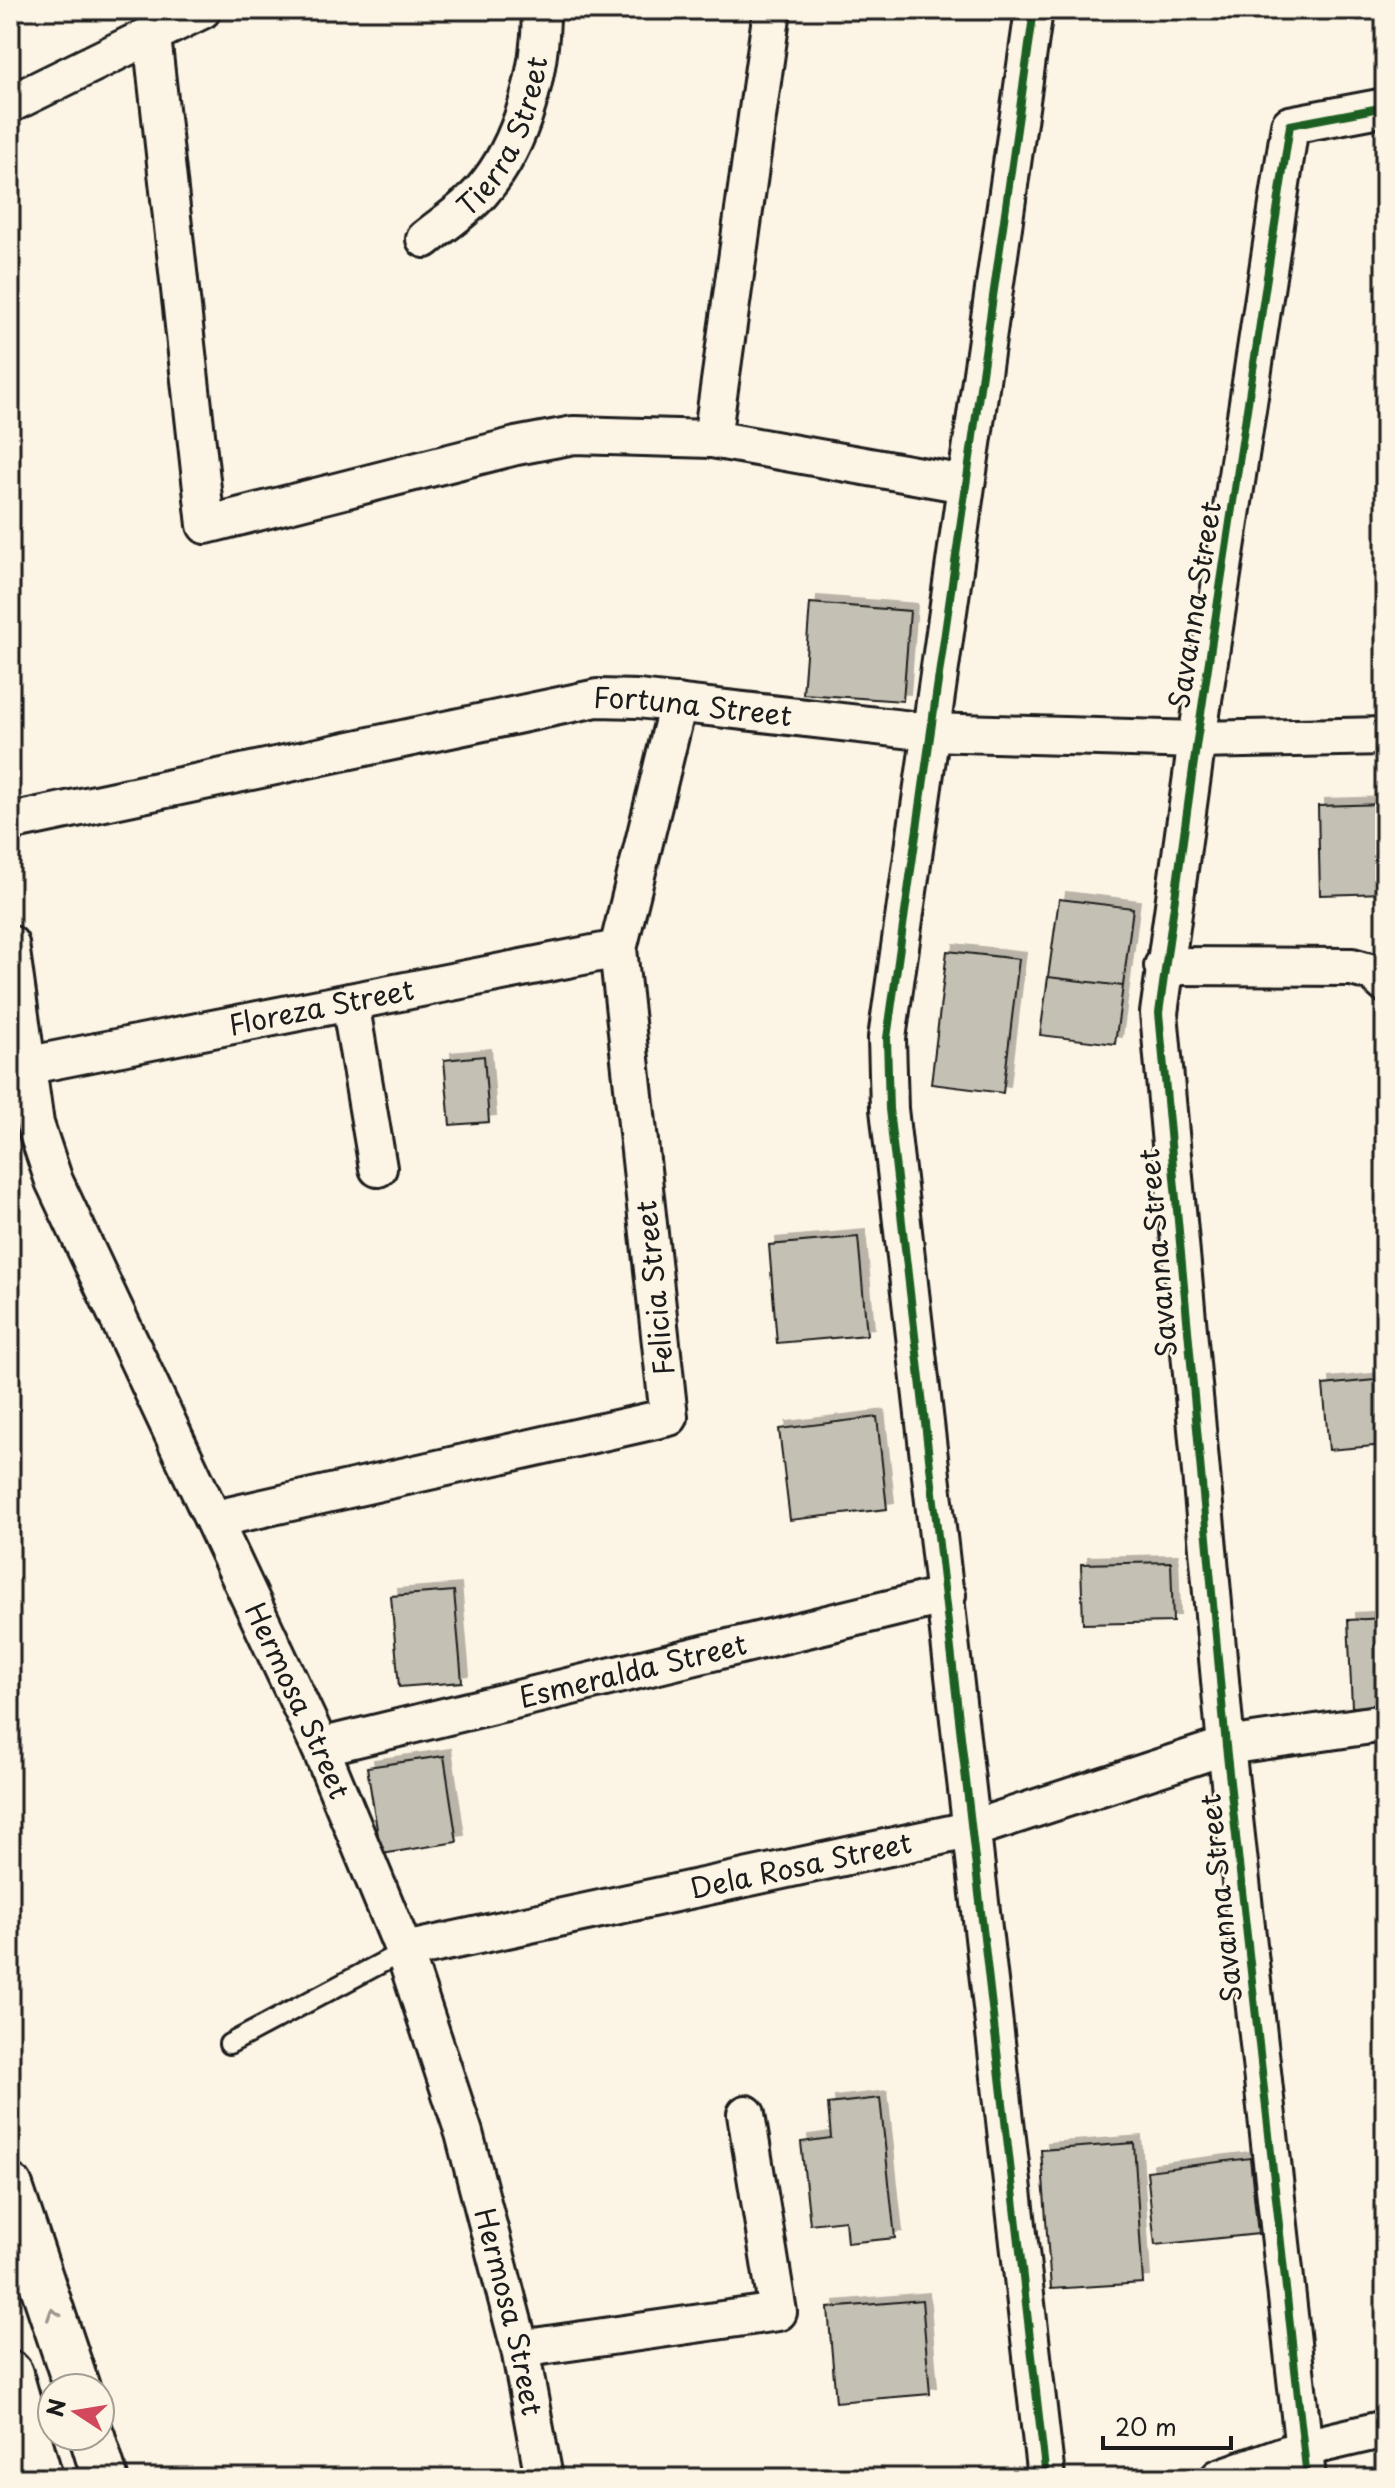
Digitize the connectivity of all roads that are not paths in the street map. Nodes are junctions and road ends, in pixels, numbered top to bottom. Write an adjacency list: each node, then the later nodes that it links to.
1 (202, 10): 5 (street)
2 (541, 10): 8 (street, Tierra Street)
3 (772, 10): 9 (street)
4 (1034, 10): 10 (street)
5 (152, 36): 6 (street); 9 (street)
6 (10, 104)
7 (1385, 107): 14 (street, Savanna Street)
8 (425, 239)
9 (712, 439): 10 (street)
10 (965, 484): 12 (street)
11 (678, 703): 12 (street, Fortuna Street); 15 (street, Fortuna Street); 17 (street, Felicia Street)
12 (930, 732): 14 (street, Fortuna Street); 24 (street)
13 (1385, 736): 14 (street, Fortuna Street)
14 (1197, 740): 18 (street, Savanna Street)
15 (10, 822)
16 (10, 944): 21 (street, Hermosa Street)
17 (618, 949): 20 (street, Floreza Street); 23 (street, Felicia Street)
18 (1163, 966): 19 (street); 26 (street, Savanna Street)
19 (1385, 984)
20 (350, 1002): 21 (street, Floreza Street); 22 (street)
21 (25, 1066): 23 (street, Hermosa Street)
22 (378, 1168)
23 (215, 1519): 27 (street, Hermosa Street)
24 (947, 1595): 27 (street, Esmeralda Street); 28 (street)
25 (1385, 1723): 26 (street, Dela Rosa Street)
26 (1226, 1746): 28 (street, Dela Rosa Street); 38 (street, Savanna Street)
27 (320, 1747): 29 (street, Hermosa Street)
28 (969, 1830): 29 (street, Dela Rosa Street); 42 (street)
29 (404, 1951): 30 (lane, Dela Rosa Street); 33 (street, Hermosa Street)
30 (229, 2044)
31 (746, 2114): 33 (street)
32 (10, 2187): 34 (street, one-way to 32)
33 (520, 2349): 41 (street, Hermosa Street)
34 (72, 2372)
35 (10, 2374): 39 (street)
36 (1385, 2429): 38 (street)
37 (97, 2452): 40 (street)
38 (1306, 2463): 43 (street)
39 (40, 2478)
40 (105, 2478)
41 (544, 2478)
42 (1046, 2478)
43 (1219, 2478)

